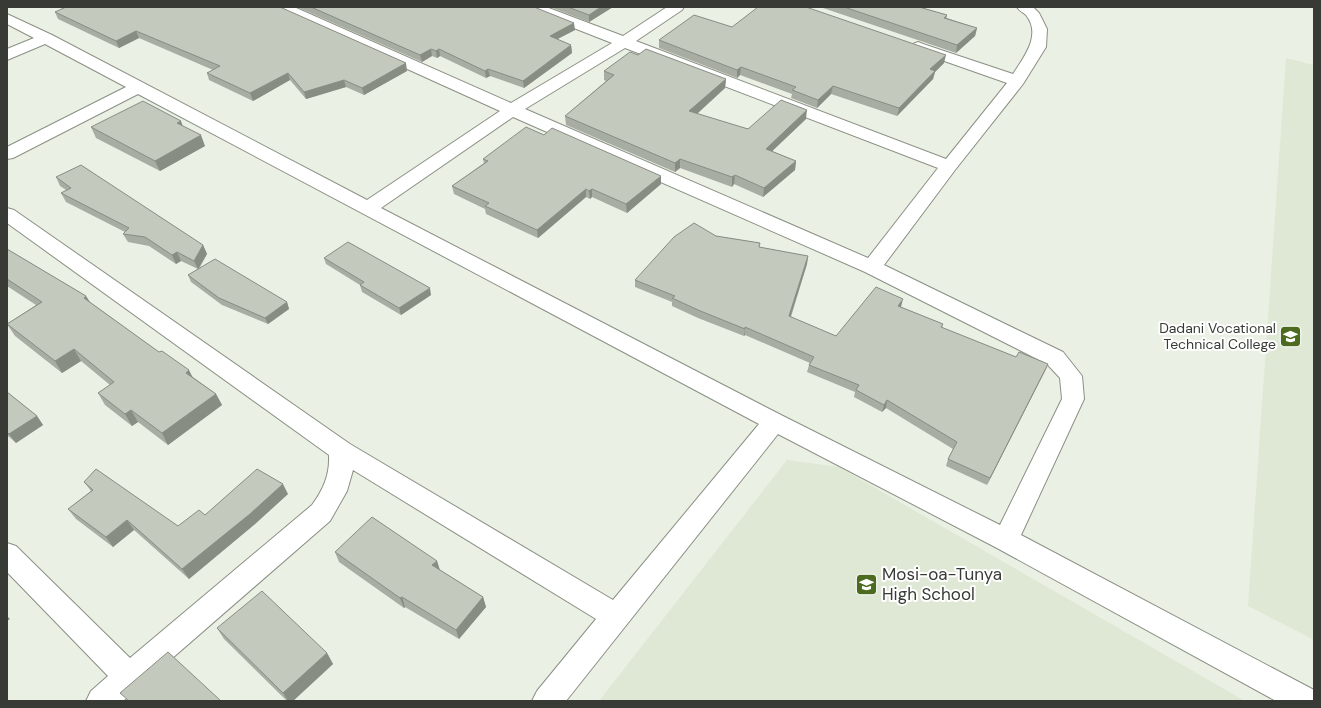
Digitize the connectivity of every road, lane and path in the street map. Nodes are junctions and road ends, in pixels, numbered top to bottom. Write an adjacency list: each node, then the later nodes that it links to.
1 (282, 7): 12 (street)
2 (533, 7): 7 (street)
3 (677, 7): 7 (street)
4 (1024, 7): 10 (street)
5 (7, 18): 6 (street)
6 (47, 38): 9 (street); 11 (street)
7 (624, 42): 12 (street); 14 (street)
8 (905, 42): 10 (street)
9 (7, 55)
10 (1017, 81): 14 (street)
11 (139, 88): 13 (street); 15 (street)
12 (512, 110): 15 (street); 17 (street)
13 (7, 154)
14 (949, 166): 17 (street)
15 (367, 209): 18 (street)
16 (7, 214): 19 (street)
17 (872, 267): 20 (street)
18 (775, 422): 20 (street); 22 (street)
19 (341, 451): 22 (street); 23 (street)
20 (1006, 540): 26 (street)
21 (7, 554): 23 (street)
22 (617, 617): 25 (street)
23 (129, 677): 24 (street)
24 (101, 701)
25 (547, 701)
26 (1305, 701)

